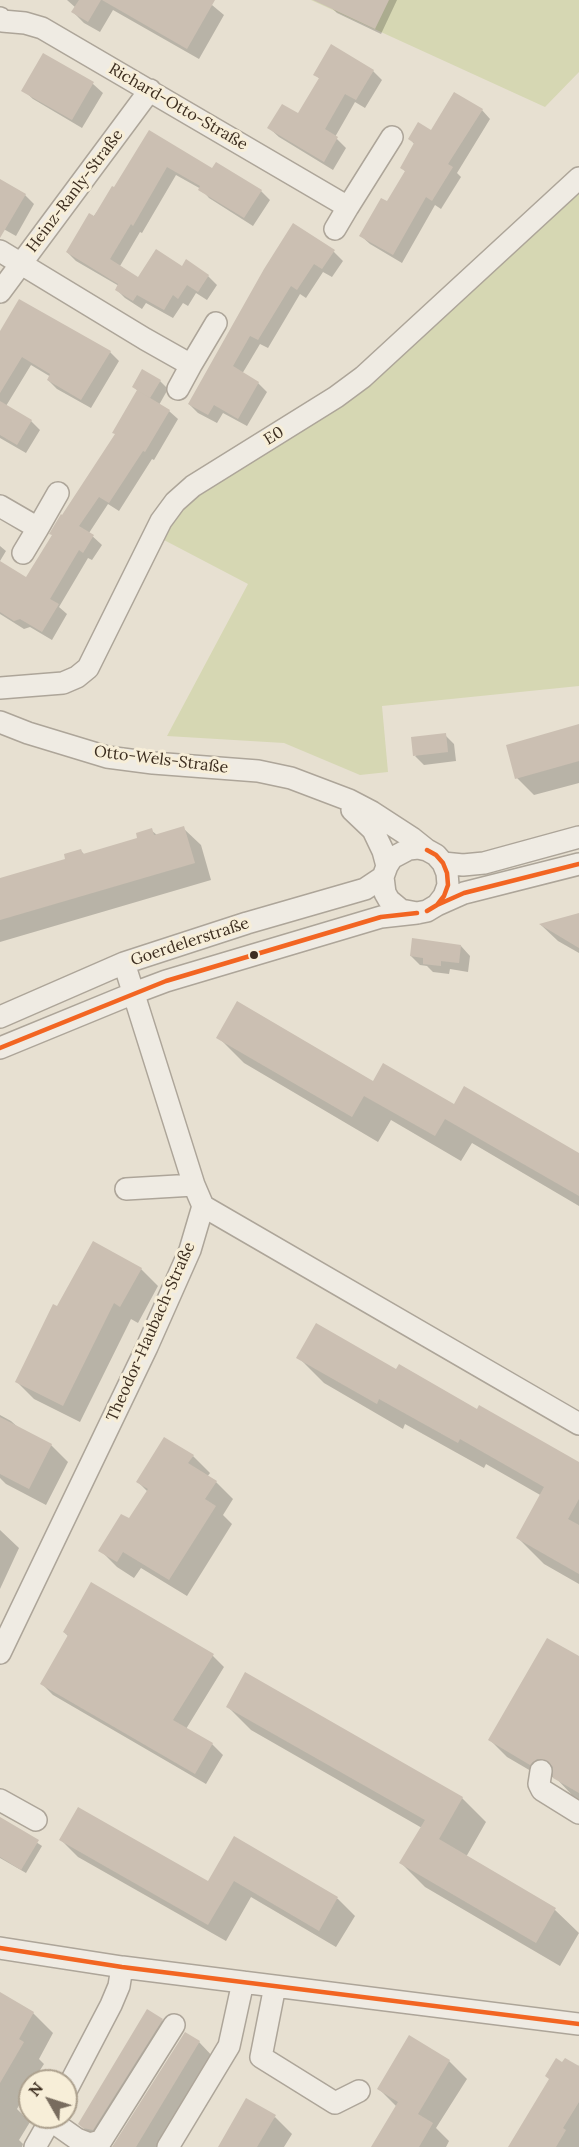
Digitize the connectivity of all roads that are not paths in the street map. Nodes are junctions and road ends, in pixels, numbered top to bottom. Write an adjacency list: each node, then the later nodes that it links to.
1 (1, 20): 2 (street, Richard-Otto-Straße)
2 (150, 90): 5 (street, Richard-Otto-Straße); 8 (street, Heinz-Ranly-Straße)
3 (392, 137): 5 (street)
4 (579, 178): 17 (street, E0)
5 (348, 207): 6 (street)
6 (335, 229)
7 (0, 250): 8 (street)
8 (22, 262): 9 (street, Heinz-Ranly-Straße); 11 (street)
9 (0, 292)
10 (216, 323): 11 (street)
11 (191, 365): 12 (street)
12 (178, 388)
13 (58, 493): 15 (street)
14 (0, 506): 15 (street)
15 (38, 528): 16 (street)
16 (23, 553)
17 (0, 688)
18 (0, 722): 19 (street, Otto-Wels-Straße)
19 (324, 791): 21 (street, Otto-Wels-Straße); 23 (street, Otto-Wels-Straße)
20 (579, 837): 21 (street, Goerdelerstraße)
21 (435, 856): 23 (street, Goerdelerstraße); 24 (street)
22 (579, 864): 24 (street, Goerdelerstraße)
23 (385, 871): 25 (street); 26 (street, Goerdelerstraße)
24 (437, 905): 25 (street, Goerdelerstraße)
25 (417, 913): 27 (street, Goerdelerstraße)
26 (124, 963): 27 (street); 28 (street, Goerdelerstraße)
27 (134, 993): 29 (street, Goerdelerstraße); 30 (street)
28 (0, 1017)
29 (0, 1048)
30 (194, 1185): 31 (street); 32 (street)
31 (126, 1189)
32 (203, 1206): 33 (street); 34 (street, Theodor-Haubach-Straße)
33 (579, 1424)
34 (0, 1653)
35 (542, 1771): 37 (street)
36 (0, 1800): 38 (street)
37 (579, 1813)
38 (36, 1820)
39 (0, 1948): 40 (street)
40 (122, 1967): 41 (street); 45 (street)
41 (243, 1982): 42 (street); 50 (street)
42 (274, 1986): 43 (street); 46 (street)
43 (579, 2024)
44 (174, 2025): 48 (street)
45 (78, 2069)
46 (359, 2091)
47 (45, 2129): 49 (street)
48 (65, 2129)
49 (35, 2147)
50 (168, 2147)

